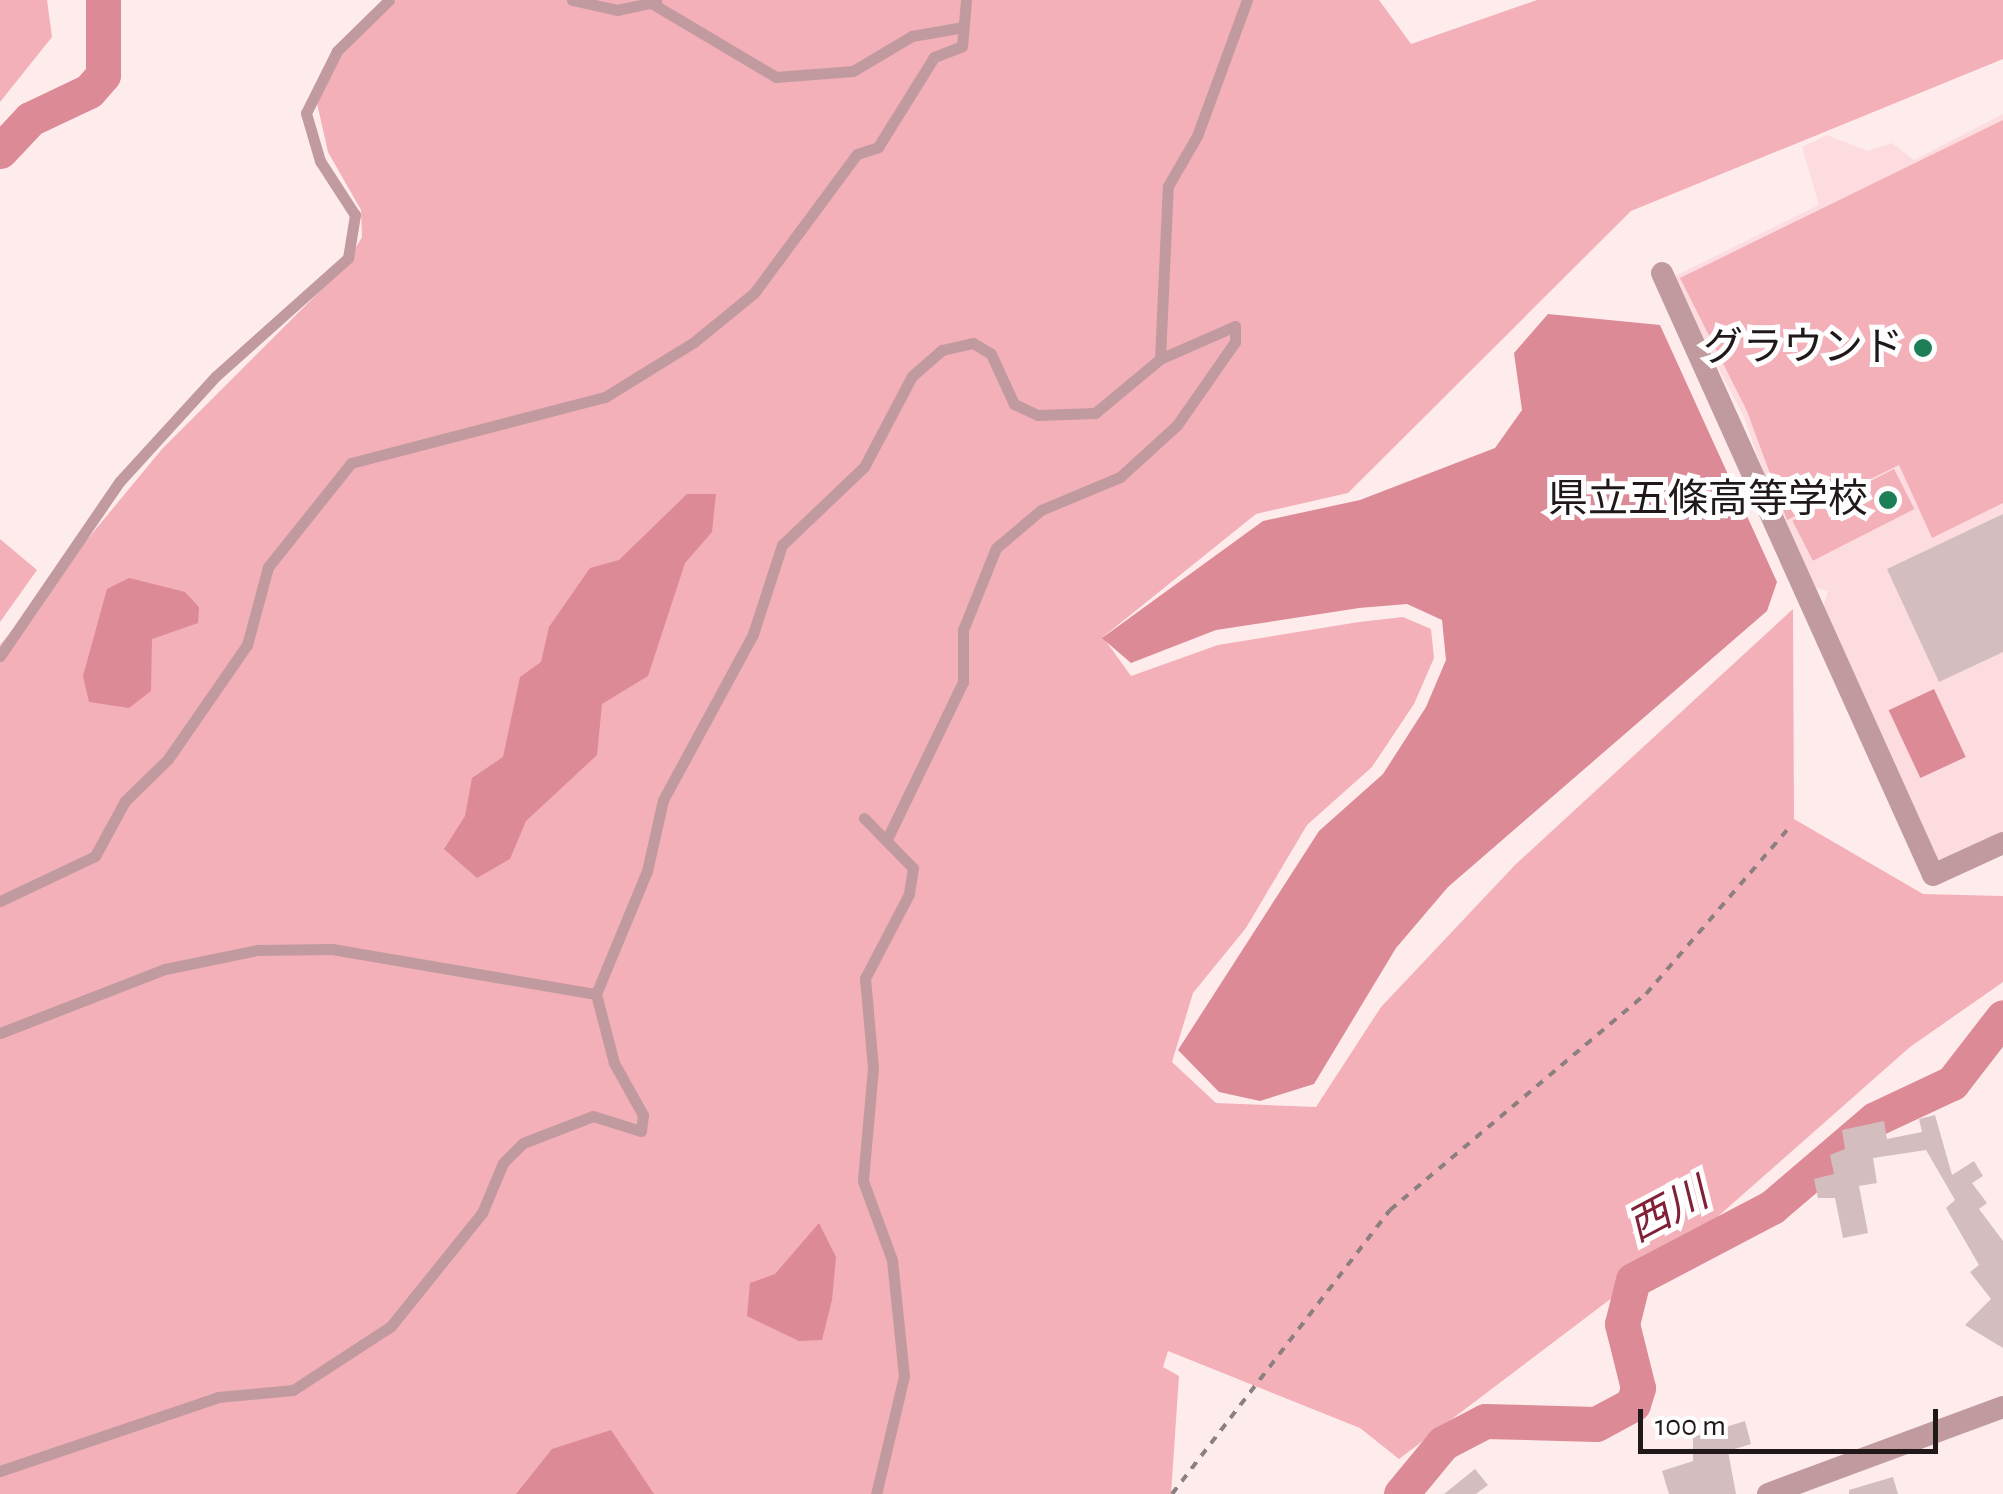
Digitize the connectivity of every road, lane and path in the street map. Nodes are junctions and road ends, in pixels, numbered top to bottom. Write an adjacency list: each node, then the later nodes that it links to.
1 (388, 0): 9 (lane)
2 (572, 0): 5 (lane)
3 (966, 0): 6 (lane)
4 (1247, 0): 8 (lane)
5 (657, 2): 6 (lane)
6 (963, 27): 14 (lane)
7 (1662, 273): 13 (street)
8 (1160, 360): 12 (lane); 15 (lane)
9 (0, 656)
10 (864, 818): 12 (lane)
11 (1788, 830): 20 (path)
12 (889, 835): 19 (lane)
13 (2003, 843)
14 (0, 901)
15 (596, 994): 16 (lane); 18 (lane)
16 (0, 1032)
17 (2003, 1407): 21 (street)
18 (0, 1471)
19 (876, 1494)
20 (1172, 1494)
21 (1768, 1494)

